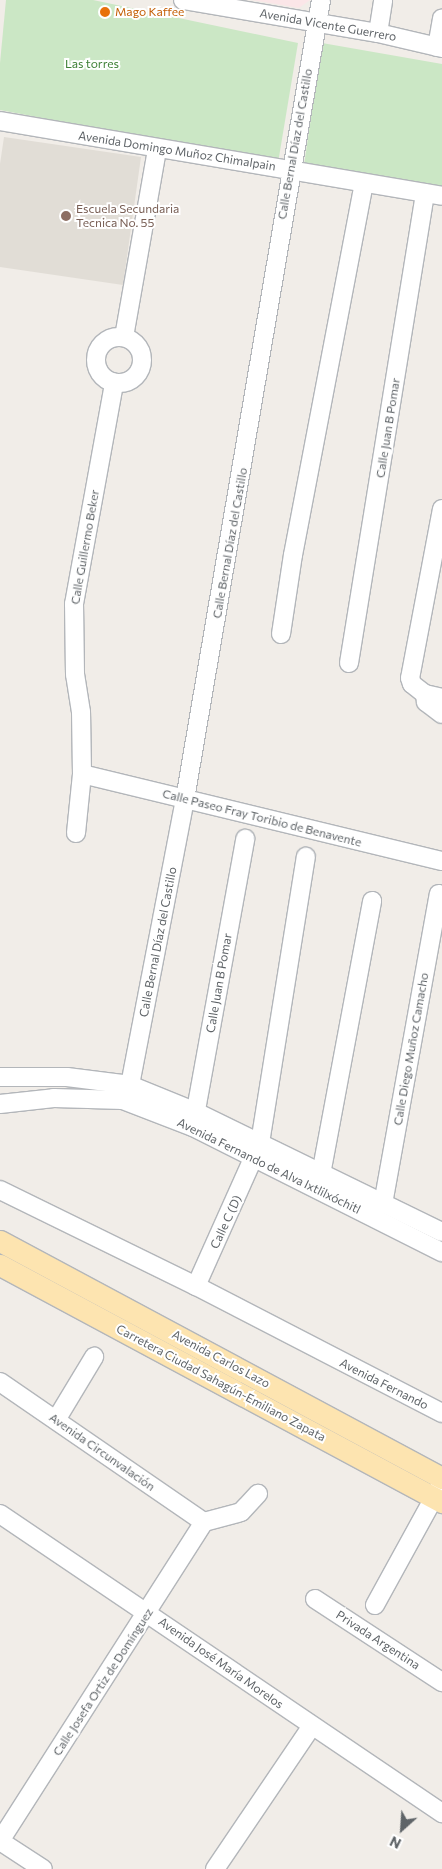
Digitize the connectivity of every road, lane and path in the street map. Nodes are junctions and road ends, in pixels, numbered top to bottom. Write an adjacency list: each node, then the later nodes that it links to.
1 (183, 0): 5 (street, Avenida Vicente Guerrero)
2 (320, 0): 5 (street, Calle Bernal Díaz del Castillo)
3 (383, 0): 6 (street)
4 (442, 18): 7 (street)
5 (317, 22): 6 (street, Avenida Vicente Guerrero); 10 (street, Calle Bernal Díaz del Castillo)
6 (378, 33): 7 (street, Avenida Vicente Guerrero)
7 (439, 48)
8 (0, 121): 9 (street, Avenida Domingo Muñoz Chimalpain)
9 (157, 149): 10 (street, Avenida Domingo Muñoz Chimalpain); 14 (street)
10 (290, 169): 11 (street, Avenida Domingo Muñoz Chimalpain); 23 (street, Calle Bernal Díaz del Castillo)
11 (364, 184): 12 (street, Avenida Domingo Muñoz Chimalpain); 17 (street)
12 (424, 193): 13 (street, Avenida Domingo Muñoz Chimalpain); 18 (street, Calle Juan B Pomar)
13 (442, 196)
14 (124, 337): 15 (street); 15 (street)
15 (114, 383): 22 (street, Calle Guillermo Beker)
16 (442, 510): 19 (street)
17 (282, 634)
18 (349, 663)
19 (424, 694): 20 (street); 21 (street)
20 (442, 698)
21 (442, 714)
22 (82, 774): 23 (street, Calle Paseo Fray Toribio de Benavente); 24 (street, Calle Guillermo Beker)
23 (185, 800): 27 (street, Calle Paseo Fray Toribio de Benavente); 31 (street, Calle Bernal Díaz del Castillo)
24 (76, 833)
25 (245, 839): 33 (street, Calle Juan B Pomar)
26 (306, 857): 34 (street)
27 (442, 861)
28 (439, 894): 37 (street, Calle Diego Muñoz Camacho)
29 (372, 901): 35 (street)
30 (0, 1077): 31 (street, Avenida Fernando de Alva Ixtlilxóchitl)
31 (126, 1093): 32 (street, Avenida Fernando de Alva Ixtlilxóchitl); 33 (street, Avenida Fernando de Alva Ixtlilxóchitl)
32 (0, 1104)
33 (195, 1119): 34 (street, Avenida Fernando de Alva Ixtlilxóchitl)
34 (257, 1150): 35 (street, Avenida Fernando de Alva Ixtlilxóchitl); 42 (street, Calle C (D))
35 (320, 1182): 37 (street, Avenida Fernando de Alva Ixtlilxóchitl); 40 (street, Avenida Fernando de Alva Ixtlilxóchitl)
36 (0, 1190): 42 (street, Avenida Fernando)
37 (383, 1204): 38 (street, Avenida Fernando de Alva Ixtlilxóchitl)
38 (442, 1232)
39 (0, 1241): 47 (main road, Avenida Carlos Lazo)
40 (442, 1252)
41 (0, 1265): 49 (main road, Carretera Ciudad Sahagún-Emiliano Zapata)
42 (196, 1286): 45 (street, Avenida Fernando)
43 (94, 1357): 46 (street)
44 (0, 1382): 46 (street, Avenida Circunvalación)
45 (442, 1413)
46 (56, 1420): 51 (street, Avenida Circunvalación)
47 (442, 1478)
48 (258, 1494): 51 (street)
49 (439, 1495): 53 (street)
50 (0, 1514): 54 (street, Avenida José María Morelos)
51 (204, 1522): 54 (street, Calle Josefa Ortiz de Domínguez)
52 (315, 1598): 55 (street, Privada Argentina)
53 (376, 1605)
54 (149, 1612): 56 (street, Avenida José María Morelos); 58 (street, Calle Josefa Ortiz de Domínguez)
55 (442, 1682)
56 (312, 1726): 57 (street, Avenida José María Morelos); 60 (street)
57 (442, 1813)
58 (0, 1841): 59 (street)
59 (43, 1869)
60 (215, 1869)

